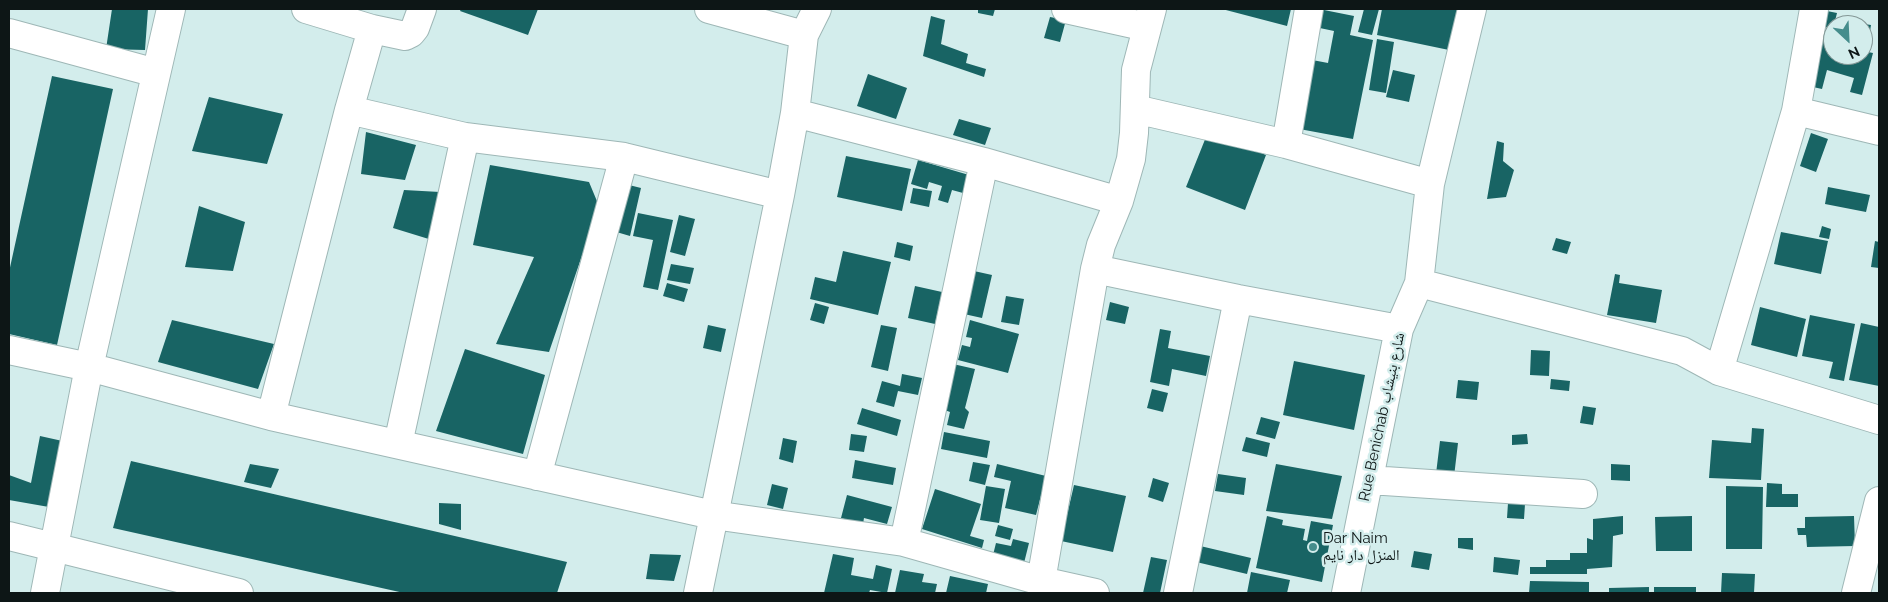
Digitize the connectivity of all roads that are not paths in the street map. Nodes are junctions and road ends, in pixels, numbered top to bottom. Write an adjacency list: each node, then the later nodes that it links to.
1 (171, 9): 14 (street)
2 (306, 9): 11 (street)
3 (422, 9): 11 (street)
4 (709, 9): 13 (street)
5 (817, 9): 13 (street)
6 (1066, 9): 10 (street)
7 (1309, 9): 21 (street)
8 (1472, 9): 24 (street, Rue Benichab شارع بنيشاب)
9 (1814, 9): 17 (street)
10 (1149, 18): 15 (street)
11 (372, 29): 16 (street)
12 (9, 33): 14 (street)
13 (804, 35): 18 (street)
14 (156, 73): 32 (street)
15 (1135, 109): 21 (street); 26 (street)
16 (349, 110): 20 (street); 34 (street)
17 (1796, 111): 19 (street); 33 (street)
18 (795, 113): 23 (street); 25 (street)
19 (1879, 131)
20 (465, 137): 22 (street); 36 (street)
21 (1286, 144): 24 (street)
22 (624, 158): 25 (street); 37 (street)
23 (984, 162): 26 (street); 43 (street)
24 (1430, 184): 28 (street, Rue Benichab شارع بنيشاب)
25 (780, 195): 41 (street)
26 (1118, 201): 27 (street)
27 (1096, 269): 29 (street); 45 (street)
28 (1419, 283): 30 (street, Rue Benichab شارع بنيشاب); 33 (street)
29 (1238, 299): 30 (street); 50 (street)
30 (1399, 329): 38 (street, Rue Benichab شارع بنيشاب)
31 (9, 350): 32 (street)
32 (89, 367): 34 (street); 44 (street)
33 (1719, 371): 35 (street)
34 (271, 416): 36 (street)
35 (1879, 420)
36 (398, 444): 37 (street)
37 (537, 476): 41 (street)
38 (1369, 480): 39 (street); 51 (street, Rue Benichab شارع بنيشاب)
39 (1583, 494)
40 (1879, 501): 52 (street)
41 (713, 515): 43 (street); 48 (street)
42 (9, 536): 44 (street)
43 (904, 542): 45 (street)
44 (55, 547): 46 (street); 47 (street)
45 (1041, 580): 49 (street)
46 (45, 593)
47 (239, 593)
48 (698, 593)
49 (1095, 593)
50 (1178, 593)
51 (1346, 593)
52 (1856, 593)

